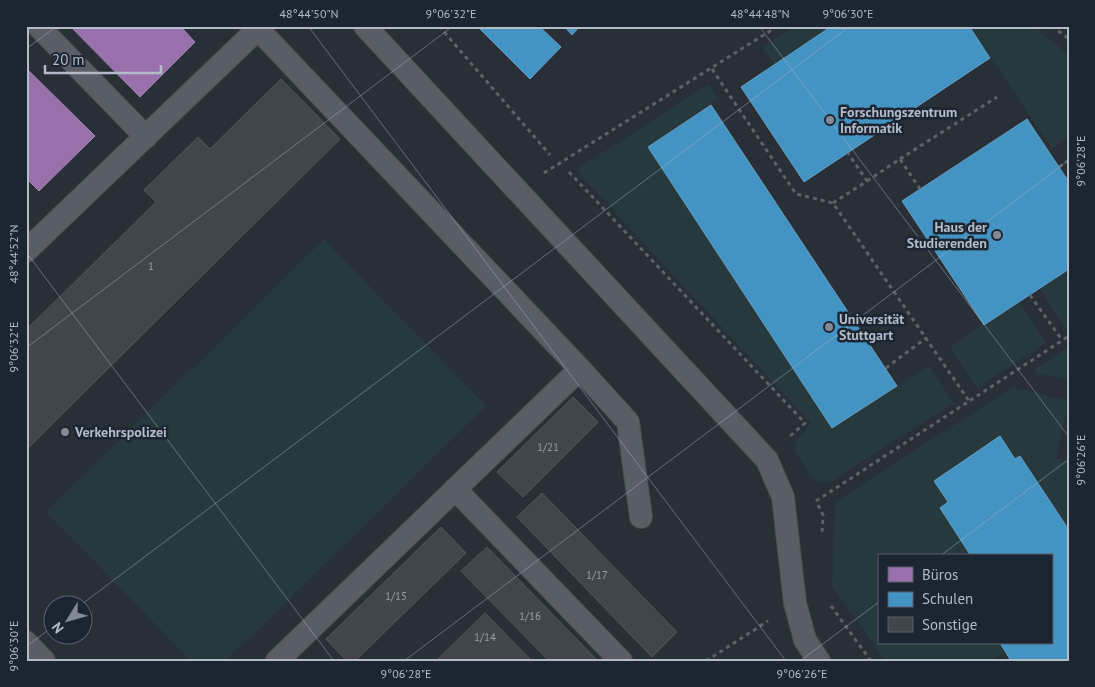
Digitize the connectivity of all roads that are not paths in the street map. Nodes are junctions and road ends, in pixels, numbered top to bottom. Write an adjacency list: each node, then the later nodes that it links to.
1 (38, 26): 4 (lane)
2 (366, 26): 13 (lane)
3 (260, 28): 4 (lane); 6 (lane)
4 (146, 137): 5 (lane)
5 (28, 245)
6 (580, 369): 7 (lane); 8 (lane)
7 (455, 489): 11 (lane); 12 (lane)
8 (641, 517)
9 (26, 642): 10 (lane)
10 (44, 661)
11 (277, 661)
12 (621, 661)
13 (819, 661)

